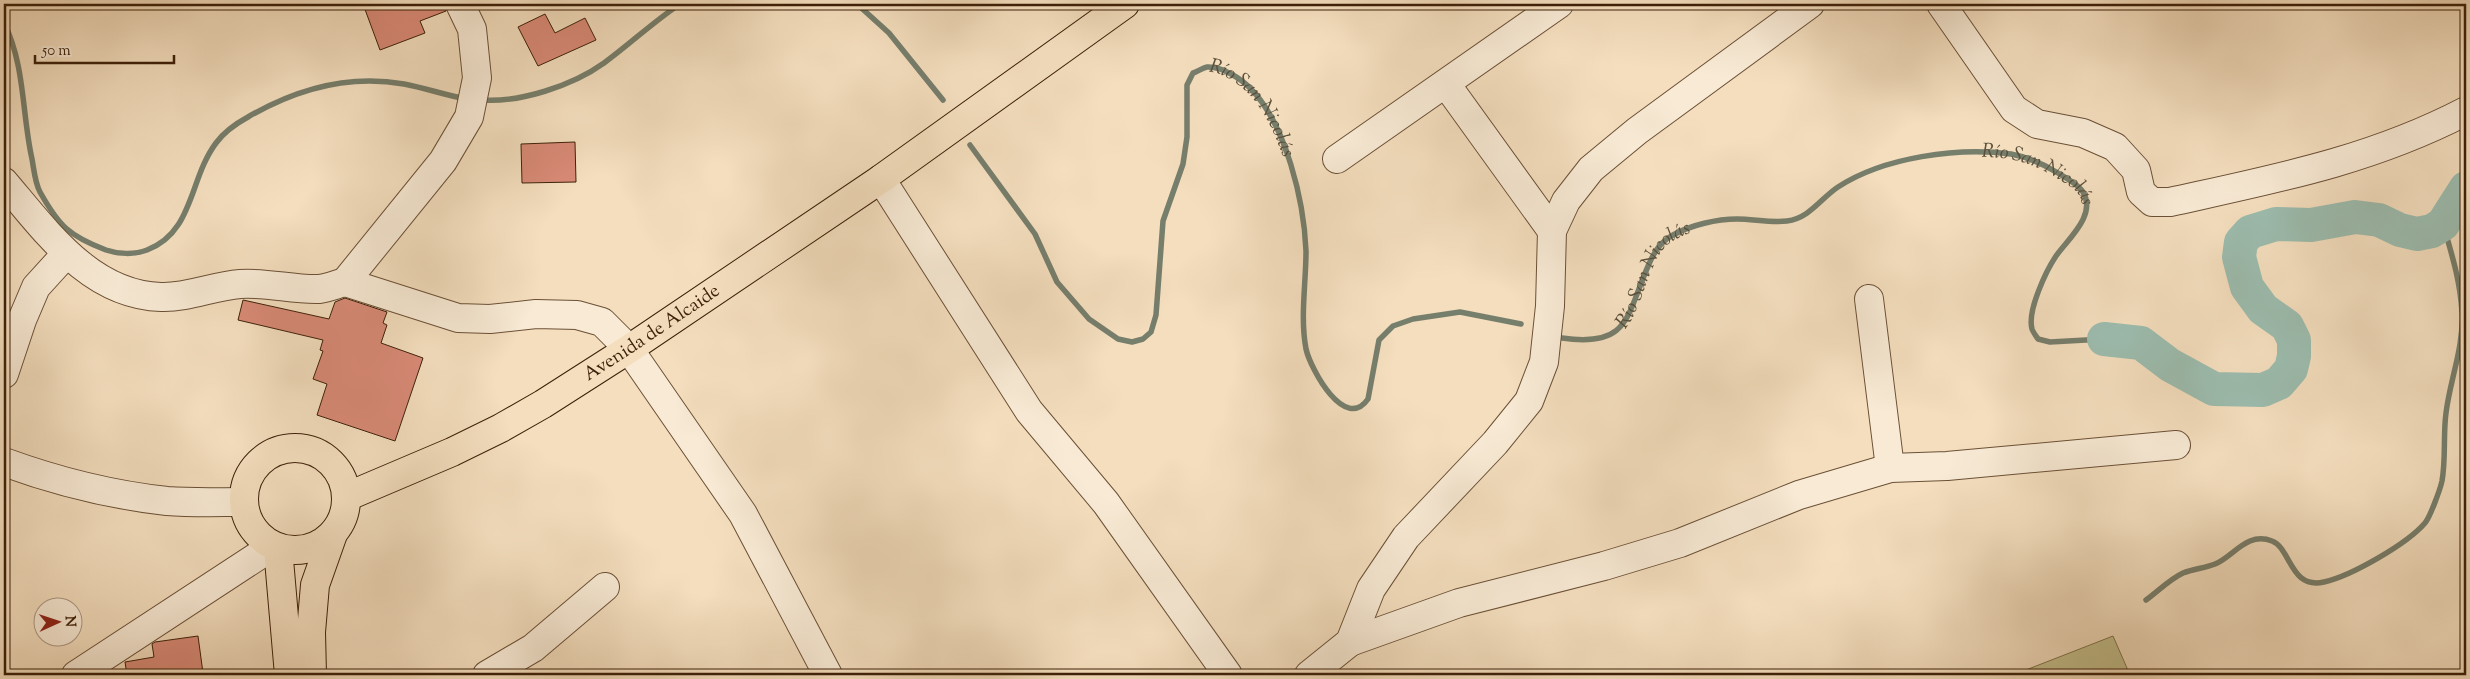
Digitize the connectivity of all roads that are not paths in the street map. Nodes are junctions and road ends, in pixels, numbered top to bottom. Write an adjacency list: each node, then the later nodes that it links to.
1 (460, 4): 13 (street)
2 (1125, 4): 9 (main road, Avenida de Alcaide)
3 (1559, 4): 6 (street)
4 (1810, 4): 11 (street)
5 (1941, 4): 7 (street)
6 (1446, 84): 8 (street); 11 (street)
7 (2466, 111)
8 (1337, 159)
9 (881, 179): 15 (main road, Avenida de Alcaide); 31 (street)
10 (4, 182): 12 (street)
11 (1552, 232): 25 (street)
12 (66, 254): 13 (street); 16 (street)
13 (345, 282): 15 (street)
14 (1869, 299): 19 (street)
15 (629, 349): 20 (main road, Avenida de Alcaide); 30 (street)
16 (4, 374)
17 (2176, 445): 19 (street)
18 (6, 467): 21 (street)
19 (1890, 468): 25 (street)
20 (346, 497): 21 (main road); 22 (main road)
21 (244, 502): 23 (main road)
22 (333, 534): 23 (main road); 28 (main road)
23 (275, 547): 26 (street); 27 (main road)
24 (605, 587): 29 (street)
25 (1350, 642): 32 (street)
26 (76, 675)
27 (289, 675)
28 (312, 675)
29 (487, 675)
30 (828, 675)
31 (1228, 675)
32 (1309, 675)

